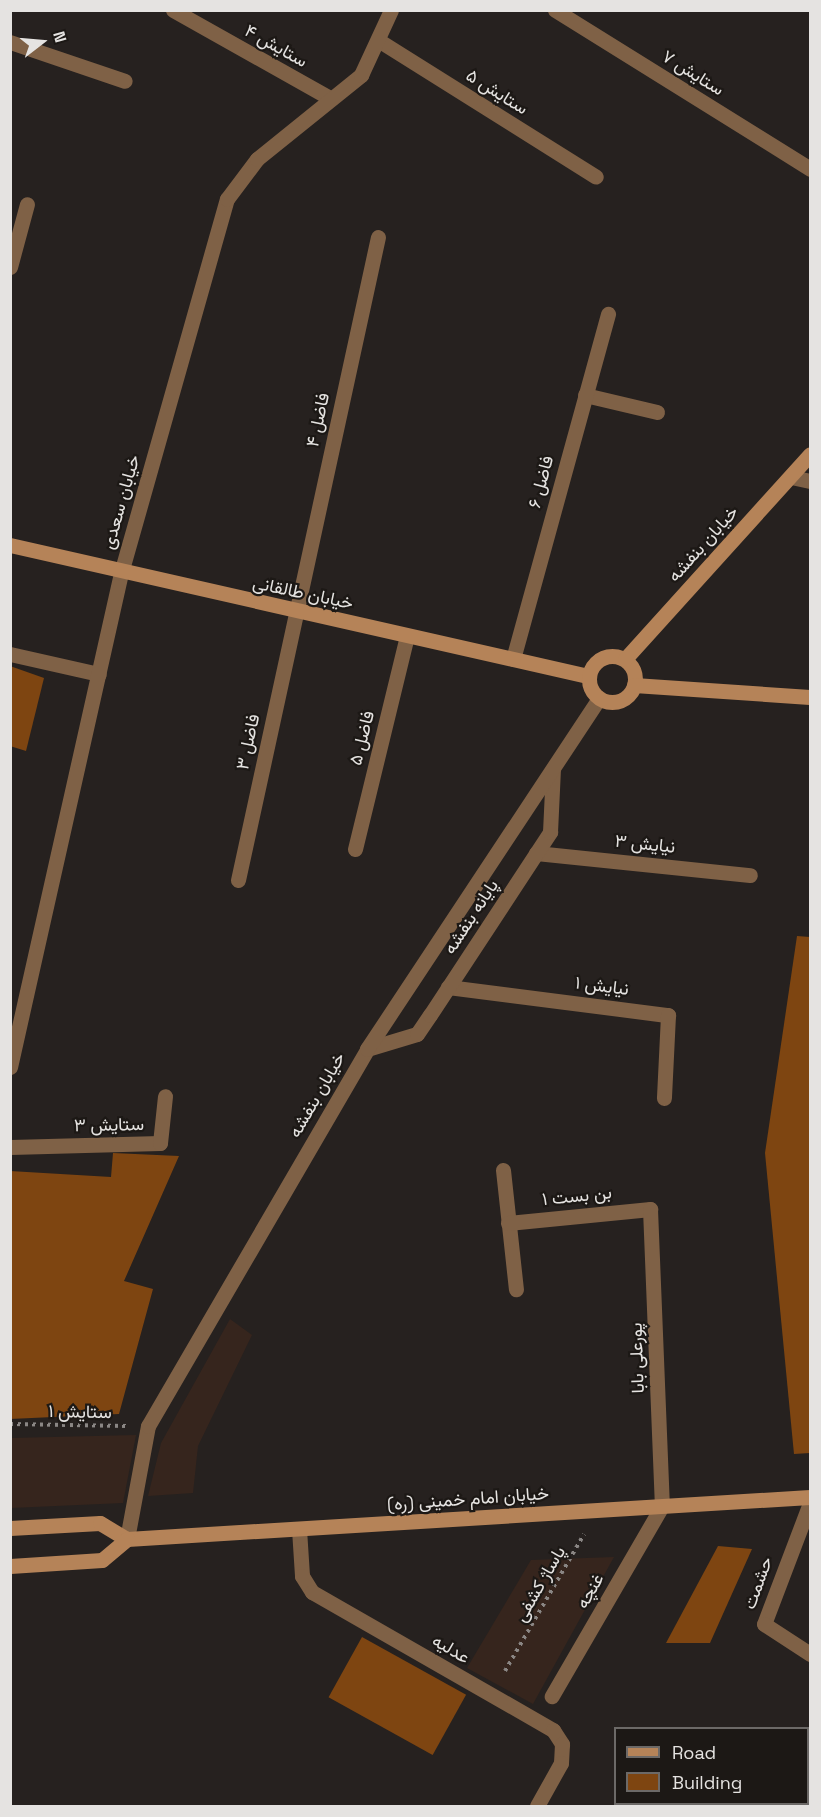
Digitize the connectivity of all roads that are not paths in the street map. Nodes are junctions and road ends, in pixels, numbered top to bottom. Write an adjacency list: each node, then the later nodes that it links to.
1 (172, 10): 7 (street, ستایش ۴)
2 (391, 10): 4 (street, خیابان سعدی)
3 (555, 10): 8 (street, ستایش ۷)
4 (378, 40): 7 (street, خیابان سعدی); 9 (street, ستایش ۵)
5 (10, 42): 6 (street)
6 (125, 81)
7 (330, 98): 20 (street, خیابان سعدی)
8 (810, 169)
9 (596, 177)
10 (27, 204): 12 (street)
11 (378, 237): 21 (street, فاضل ۴)
12 (10, 267)
13 (608, 315): 14 (street, فاضل ۶)
14 (585, 395): 15 (street); 24 (street, فاضل ۶)
15 (657, 412)
16 (810, 454): 17 (main road, خیابان بنفشه)
17 (791, 477): 18 (street); 25 (main road, خیابان بنفشه)
18 (810, 481)
19 (10, 545): 20 (main road, خیابان طالقانی)
20 (122, 573): 21 (main road, خیابان طالقانی); 26 (street, خیابان سعدی)
21 (297, 611): 22 (main road, خیابان طالقانی); 35 (street, فاضل ۳)
22 (407, 636): 24 (main road, خیابان طالقانی); 32 (street, فاضل ۵)
23 (10, 654): 26 (street)
24 (513, 659): 27 (main road, خیابان طالقانی)
25 (624, 659): 27 (main road); 28 (main road)
26 (99, 674): 38 (street, خیابان سعدی)
27 (588, 676): 30 (main road)
28 (634, 685): 29 (main road); 30 (main road)
29 (810, 697)
30 (598, 698): 31 (street, خیابان بنفشه)
31 (553, 767): 33 (street, پایانه بنفشه); 37 (street, خیابان بنفشه)
32 (355, 849)
33 (536, 853): 34 (street, نیایش ۳); 36 (street, پایانه بنفشه)
34 (750, 875)
35 (238, 880)
36 (448, 987): 37 (street, پایانه بنفشه); 40 (street, نیایش ۱)
37 (367, 1049): 51 (street, خیابان بنفشه)
38 (10, 1067)
39 (165, 1096): 41 (street, ستایش ۳)
40 (664, 1098)
41 (10, 1147)
42 (503, 1170): 44 (street)
43 (651, 1209): 44 (street, بن بست ۱); 48 (street, پورعلی بابا)
44 (508, 1223): 45 (street)
45 (516, 1289)
46 (810, 1497): 48 (main road, خیابان امام خمینی (ره))
47 (810, 1503): 53 (street, حشمت)
48 (662, 1506): 50 (main road, خیابان امام خمینی (ره)); 54 (street, غنچه)
49 (10, 1528): 51 (main road)
50 (299, 1529): 51 (main road, خیابان امام خمینی (ره)); 55 (street, عدلیه)
51 (127, 1539): 52 (main road)
52 (10, 1566)
53 (810, 1654)
54 (552, 1696)
55 (537, 1806)

